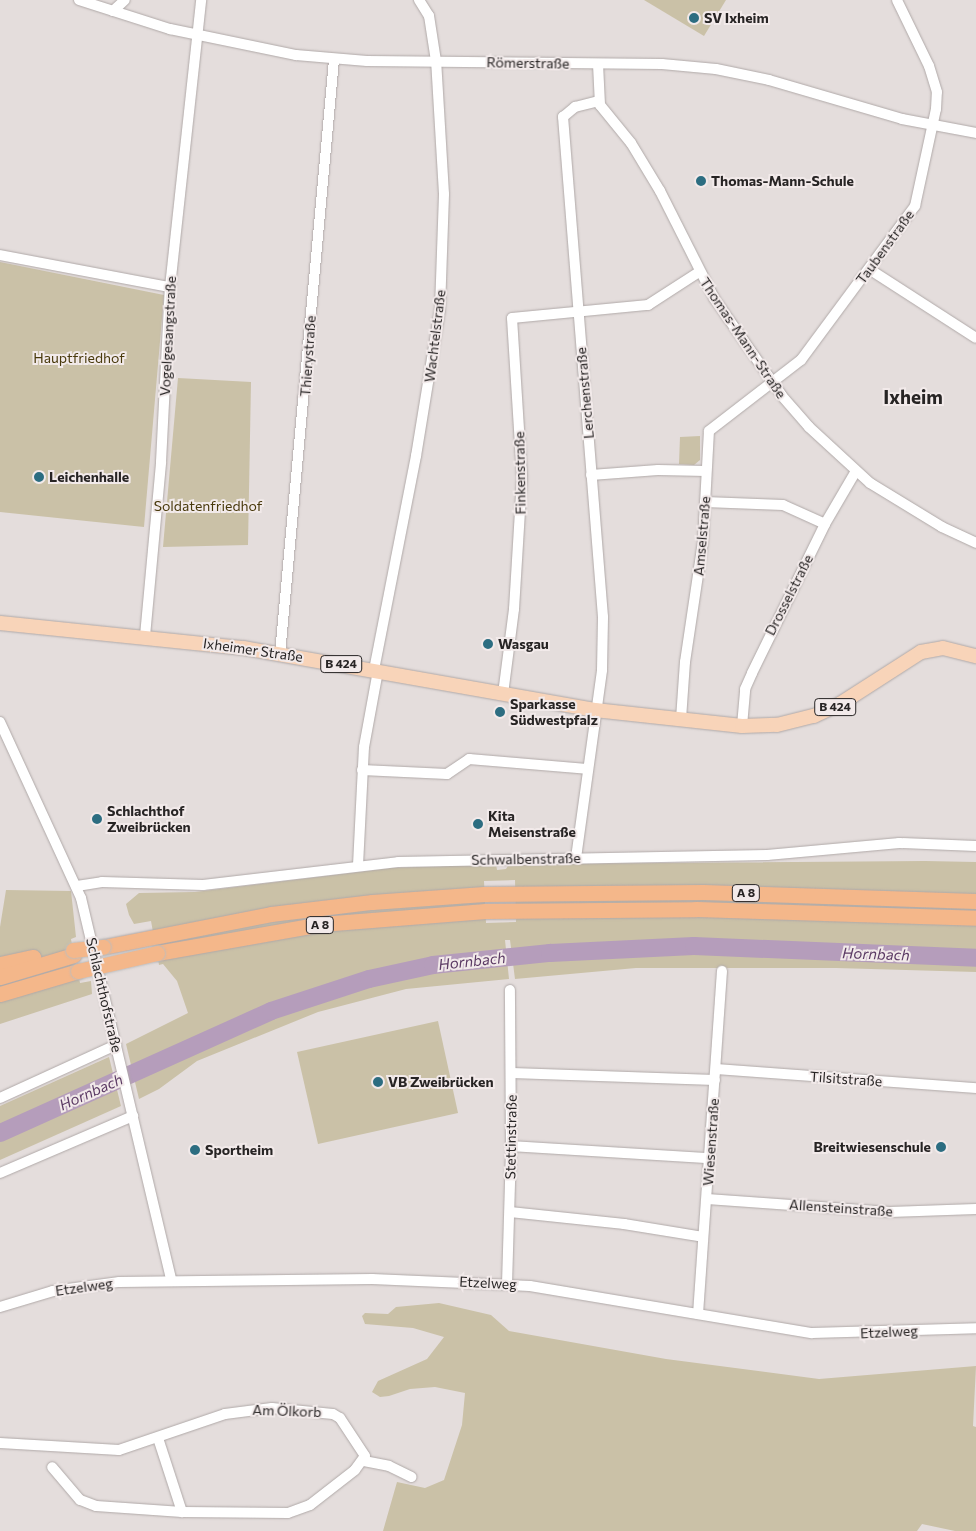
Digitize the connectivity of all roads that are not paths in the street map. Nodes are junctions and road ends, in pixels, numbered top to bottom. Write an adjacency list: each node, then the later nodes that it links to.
1 (79, 0): 6 (street, Römerstraße)
2 (124, 0): 6 (street)
3 (201, 0): 7 (street, Vogelgesangstraße)
4 (419, 0): 9 (street, Wachtelstraße)
5 (897, 0): 12 (street, Taubenstraße)
6 (113, 11): 7 (street, Römerstraße)
7 (197, 35): 8 (street, Römerstraße); 17 (street, Vogelgesangstraße)
8 (334, 59): 9 (street, Römerstraße); 29 (street, Thierystraße)
9 (436, 61): 10 (street, Römerstraße); 31 (street, Wachtelstraße)
10 (598, 64): 11 (street); 12 (street, Römerstraße)
11 (599, 101): 16 (street, Thomas-Mann-Straße); 18 (street, Lerchenstraße)
12 (933, 126): 13 (street, Römerstraße); 15 (street, Taubenstraße)
13 (976, 133)
14 (0, 255): 17 (street)
15 (869, 269): 19 (street); 20 (street, Taubenstraße)
16 (699, 272): 18 (street); 20 (street, Thomas-Mann-Straße)
17 (170, 287): 28 (street, Vogelgesangstraße)
18 (578, 310): 23 (street, Lerchenstraße); 32 (street, Finkenstraße)
19 (976, 338)
20 (772, 383): 21 (street, Amselstraße); 22 (street, Thomas-Mann-Straße)
21 (706, 471): 23 (street); 24 (street, Amselstraße)
22 (856, 471): 25 (street, Drosselstraße); 26 (street, Thomas-Mann-Straße)
23 (591, 475): 33 (street, Lerchenstraße)
24 (705, 502): 25 (street); 34 (street, Amselstraße)
25 (825, 524): 36 (street, Drosselstraße)
26 (976, 543)
27 (0, 622): 28 (main road, Ixheimer Straße / B 424)
28 (145, 636): 29 (main road, Ixheimer Straße / B 424)
29 (280, 654): 31 (main road, Ixheimer Straße / B 424)
30 (976, 656): 36 (main road, B 424)
31 (376, 670): 32 (main road, Ixheimer Straße / B 424); 38 (street, Wachtelstraße)
32 (503, 694): 33 (main road, Ixheimer Straße / B 424)
33 (595, 710): 34 (main road, Ixheimer Straße / B 424); 37 (street, Lerchenstraße)
34 (681, 720): 36 (main road, B 424)
35 (0, 722): 42 (street, Schlachthofstraße)
36 (742, 726)
37 (586, 769): 38 (street); 40 (street, Lerchenstraße)
38 (362, 770): 41 (street, Wachtelstraße)
39 (976, 846): 40 (street, Schwalbenstraße)
40 (576, 858): 41 (street, Schwalbenstraße)
41 (358, 865): 42 (street, Schwalbenstraße)
42 (77, 886): 51 (street, Schlachthofstraße)
43 (976, 901): 45 (highway, A 8, bridge)
44 (976, 918): 50 (highway, A 8, bridge)
45 (73, 952): 46 (highway); 48 (highway)
46 (0, 964)
47 (722, 971): 52 (street, Wiesenstraße)
48 (0, 977)
49 (510, 990): 53 (street, Stettinstraße)
50 (0, 994)
51 (117, 1049): 56 (street); 57 (street, Schlachthofstraße)
52 (716, 1069): 54 (street, Wiesenstraße); 55 (street, Tilsitstraße)
53 (512, 1073): 54 (street); 58 (street, Stettinstraße)
54 (715, 1080): 59 (street, Wiesenstraße)
55 (976, 1088)
56 (0, 1098)
57 (133, 1116): 60 (street); 65 (street, Schlachthofstraße)
58 (511, 1146): 59 (street); 63 (street, Stettinstraße)
59 (710, 1158): 61 (street, Wiesenstraße)
60 (0, 1173)
61 (707, 1199): 62 (street, Allensteinstraße); 64 (street, Wiesenstraße)
62 (976, 1209)
63 (510, 1212): 64 (street); 66 (street, Stettinstraße)
64 (703, 1237): 68 (street, Wiesenstraße)
65 (171, 1280): 66 (street, Etzelweg); 67 (street, Etzelweg)
66 (507, 1284): 68 (street, Etzelweg)
67 (0, 1307)
68 (698, 1314): 69 (street, Etzelweg)
69 (976, 1328)
70 (158, 1438): 71 (street, Am Ölkorb); 72 (street, Am Ölkorb); 75 (street)
71 (0, 1444)
72 (364, 1461): 74 (street); 75 (street)
73 (52, 1466): 75 (street)
74 (412, 1477)
75 (182, 1512)

